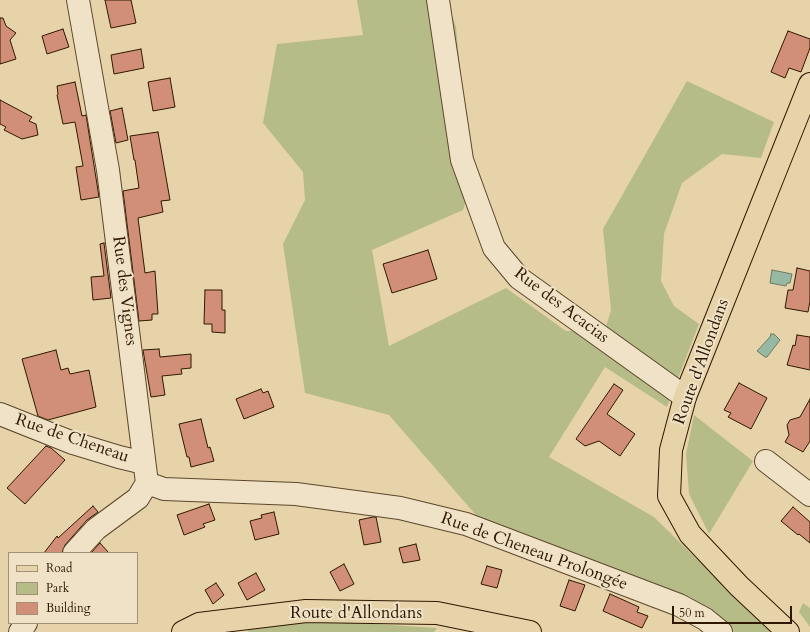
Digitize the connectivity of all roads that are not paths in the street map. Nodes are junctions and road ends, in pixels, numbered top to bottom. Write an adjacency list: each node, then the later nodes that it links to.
1 (78, 0): 7 (street, Rue des Vignes)
2 (438, 0): 4 (street, Rue des Acacias)
3 (810, 84): 4 (main road, Route d'Allondans)
4 (685, 396): 13 (main road, Route d'Allondans)
5 (0, 414): 7 (street, Rue de Cheneau)
6 (766, 461): 8 (street)
7 (146, 473): 9 (street); 12 (street, Rue de Cheneau Prolongée)
8 (810, 495)
9 (75, 552)
10 (183, 632): 11 (main road, Route d'Allondans)
11 (530, 632)
12 (721, 632)
13 (788, 632)

